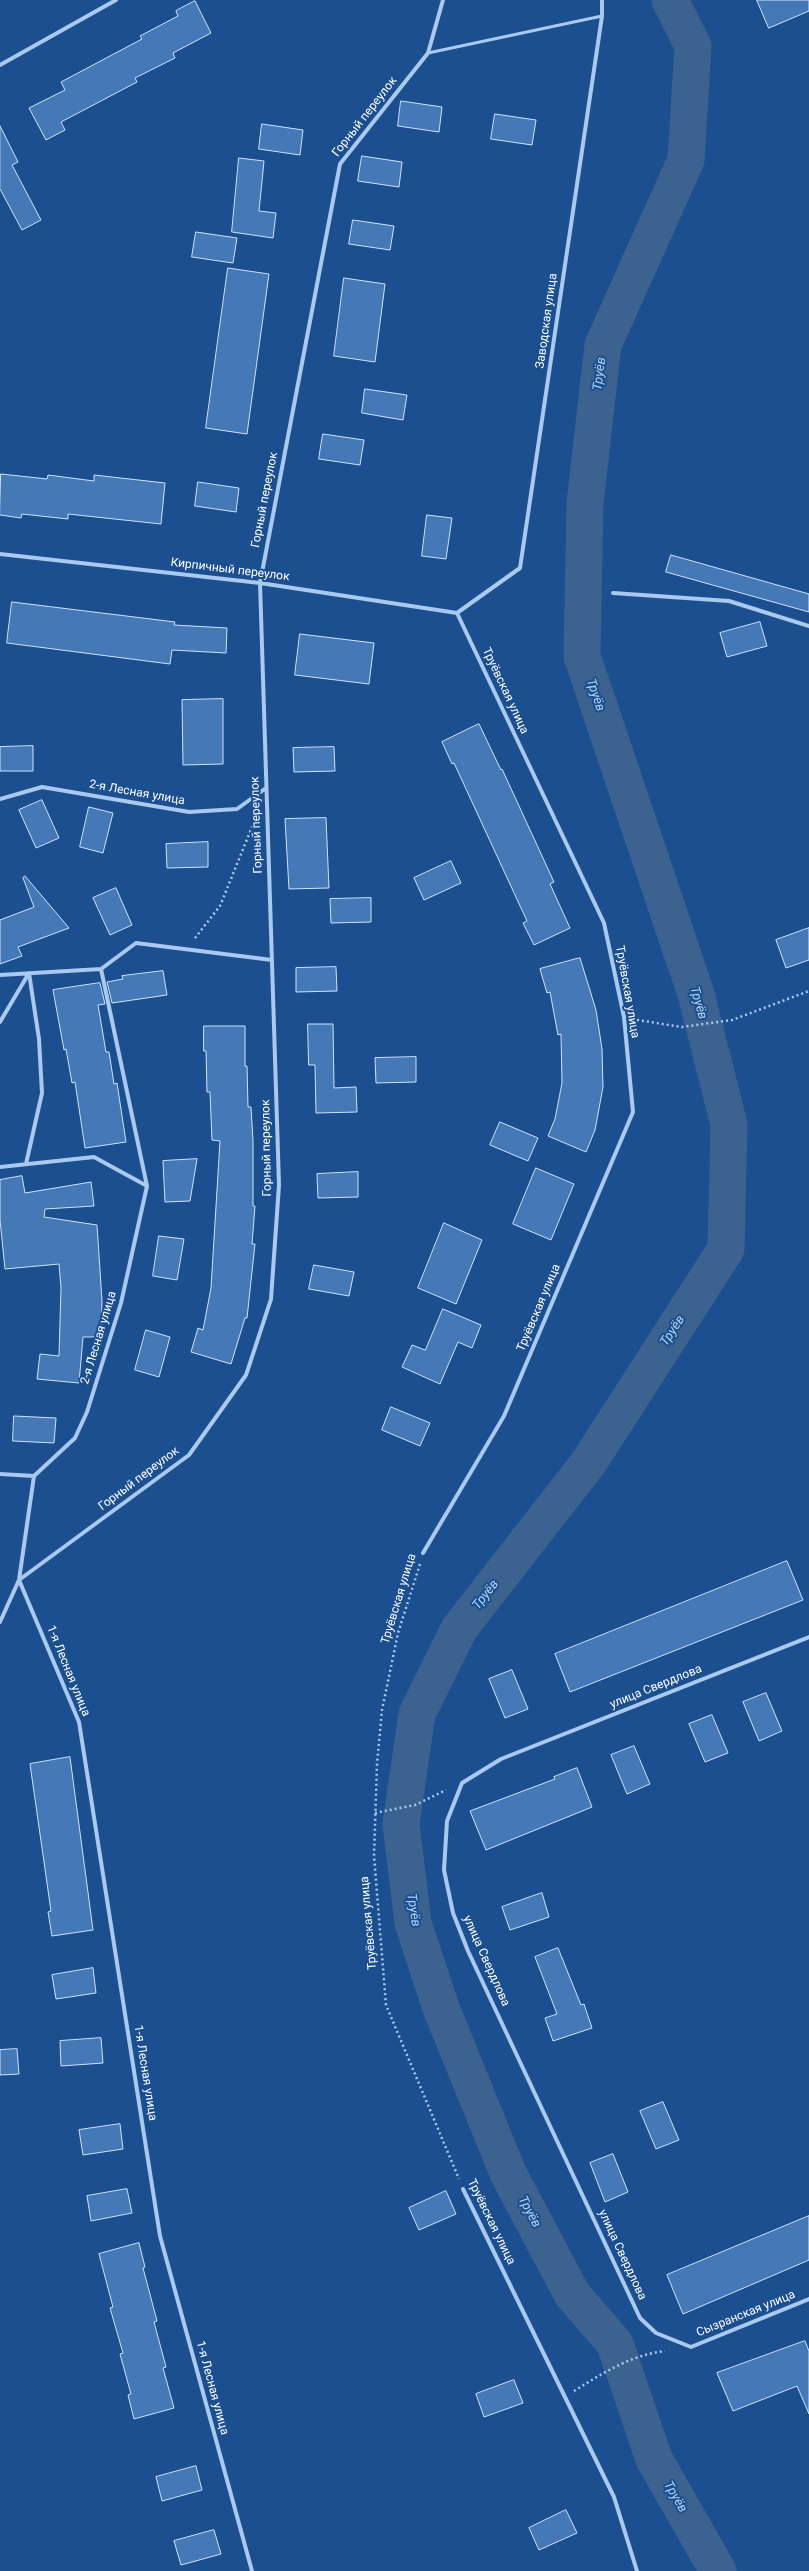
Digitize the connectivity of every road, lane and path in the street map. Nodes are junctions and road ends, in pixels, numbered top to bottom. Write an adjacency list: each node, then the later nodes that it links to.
1 (116, 0): 6 (street)
2 (444, 0): 5 (street, Горный переулок)
3 (602, 0): 4 (street, Заводская улица)
4 (602, 16): 5 (lane); 10 (street, Заводская улица)
5 (428, 53): 8 (street, Горный переулок)
6 (0, 65)
7 (0, 554): 8 (street, Кирпичный переулок)
8 (260, 583): 10 (street, Кирпичный переулок); 12 (street, Горный переулок)
9 (613, 593): 11 (street)
10 (456, 613): 21 (street, Труёвская улица)
11 (809, 626)
12 (266, 788): 13 (street, 2-я Лесная улица); 16 (street, Горный переулок)
13 (0, 799)
14 (257, 815): 15 (path)
15 (182, 949): 16 (street); 17 (street)
16 (272, 960): 29 (street, Горный переулок)
17 (101, 969): 18 (street); 25 (street, 2-я Лесная улица)
18 (29, 973): 19 (street); 22 (street); 23 (street)
19 (0, 975)
20 (809, 991): 21 (path)
21 (624, 1018): 28 (street, Труёвская улица)
22 (0, 1022)
23 (26, 1164): 24 (street); 25 (street)
24 (0, 1167)
25 (147, 1186): 27 (street, 2-я Лесная улица)
26 (0, 1474): 27 (street)
27 (34, 1476): 29 (street)
28 (423, 1552): 33 (path, Труёвская улица)
29 (19, 1580): 30 (street); 39 (street, 1-я Лесная улица)
30 (0, 1622)
31 (809, 1637): 32 (street, улица Свердлова)
32 (462, 1783): 33 (path); 36 (street, улица Свердлова)
33 (375, 1813): 34 (path, Труёвская улица)
34 (463, 2188): 38 (street, Труёвская улица)
35 (809, 2299): 36 (street, Сызранская улица)
36 (691, 2347)
37 (644, 2354): 38 (path)
38 (565, 2397): 40 (street, Труёвская улица)
39 (252, 2571)
40 (637, 2571)

